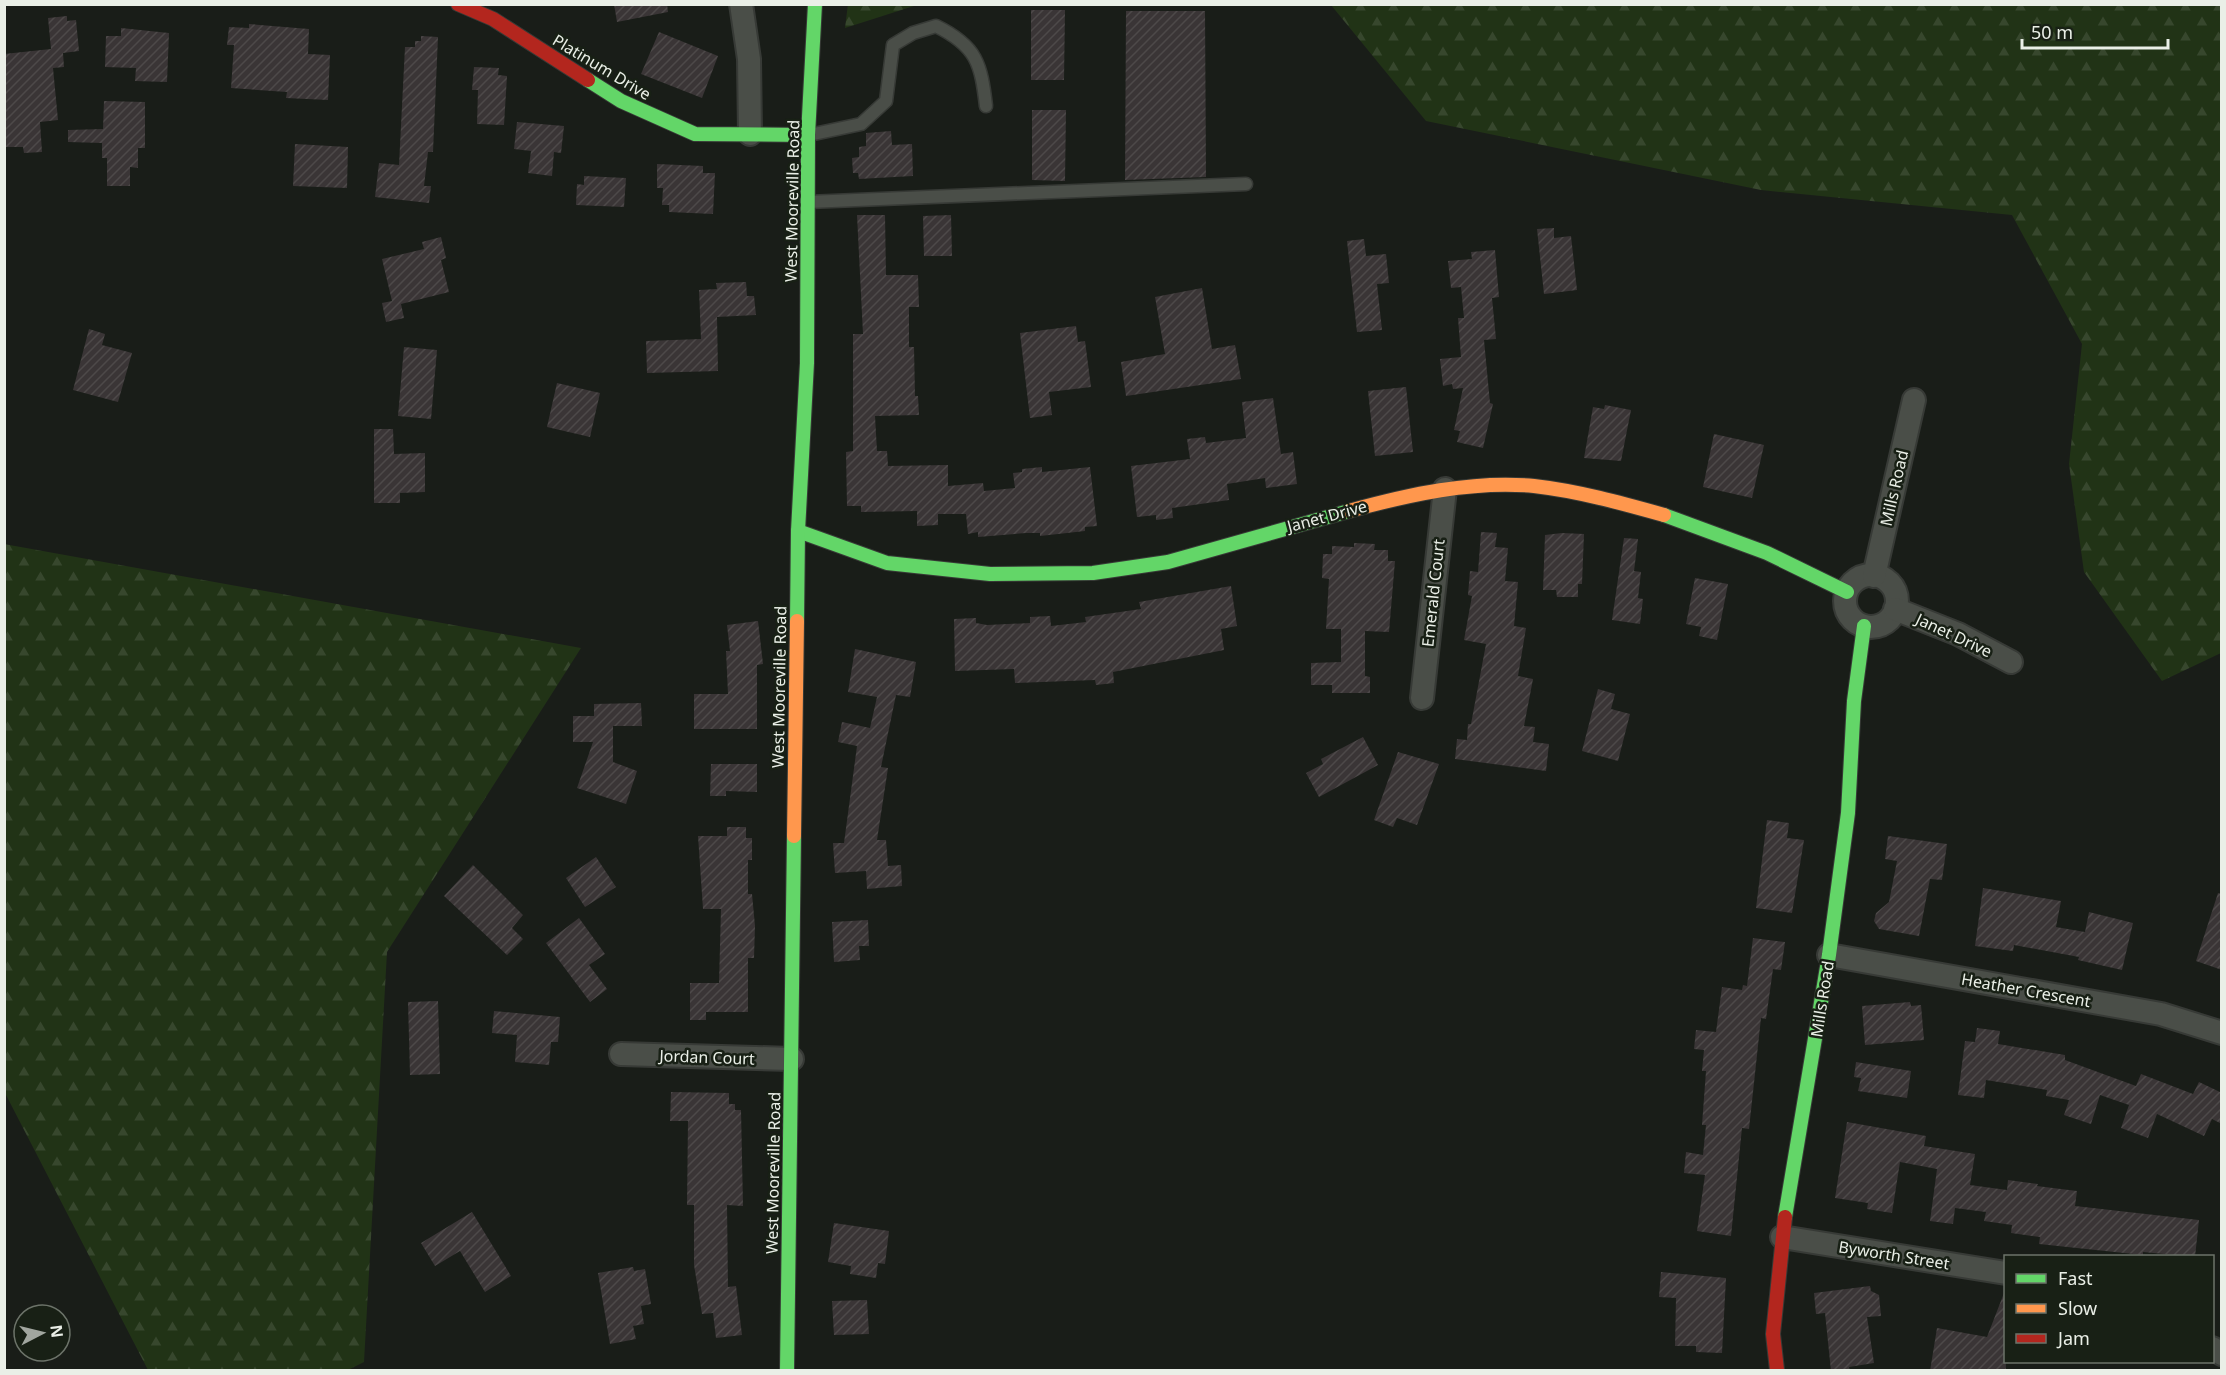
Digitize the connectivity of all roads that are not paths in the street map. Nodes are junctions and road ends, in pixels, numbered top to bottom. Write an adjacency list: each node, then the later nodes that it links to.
1 (458, 4): 5 (street, Platinum Drive)
2 (741, 4): 5 (street)
3 (815, 4): 6 (street, West Mooreville Road)
4 (986, 106): 6 (lane)
5 (750, 134): 6 (street, Platinum Drive)
6 (808, 135): 8 (street, West Mooreville Road)
7 (1246, 184): 8 (lane)
8 (807, 202): 11 (street, West Mooreville Road)
9 (1914, 400): 12 (street, Mills Road)
10 (1445, 489): 11 (street, Janet Drive); 13 (street, Janet Drive); 17 (street, Emerald Court)
11 (798, 531): 21 (street, West Mooreville Road)
12 (1874, 576): 13 (street); 14 (street)
13 (1847, 592): 15 (street)
14 (1895, 609): 15 (street); 16 (street, Janet Drive)
15 (1864, 626): 18 (street, Mills Road)
16 (2011, 663)
17 (1422, 698)
18 (1829, 955): 19 (street, Heather Crescent); 22 (street, Mills Road)
19 (2222, 1033)
20 (621, 1054): 21 (street, Jordan Court)
21 (792, 1059): 24 (street, West Mooreville Road)
22 (1782, 1237): 23 (street, Byworth Street); 25 (street, Mills Road)
23 (2004, 1273)
24 (787, 1371)
25 (1777, 1371)

